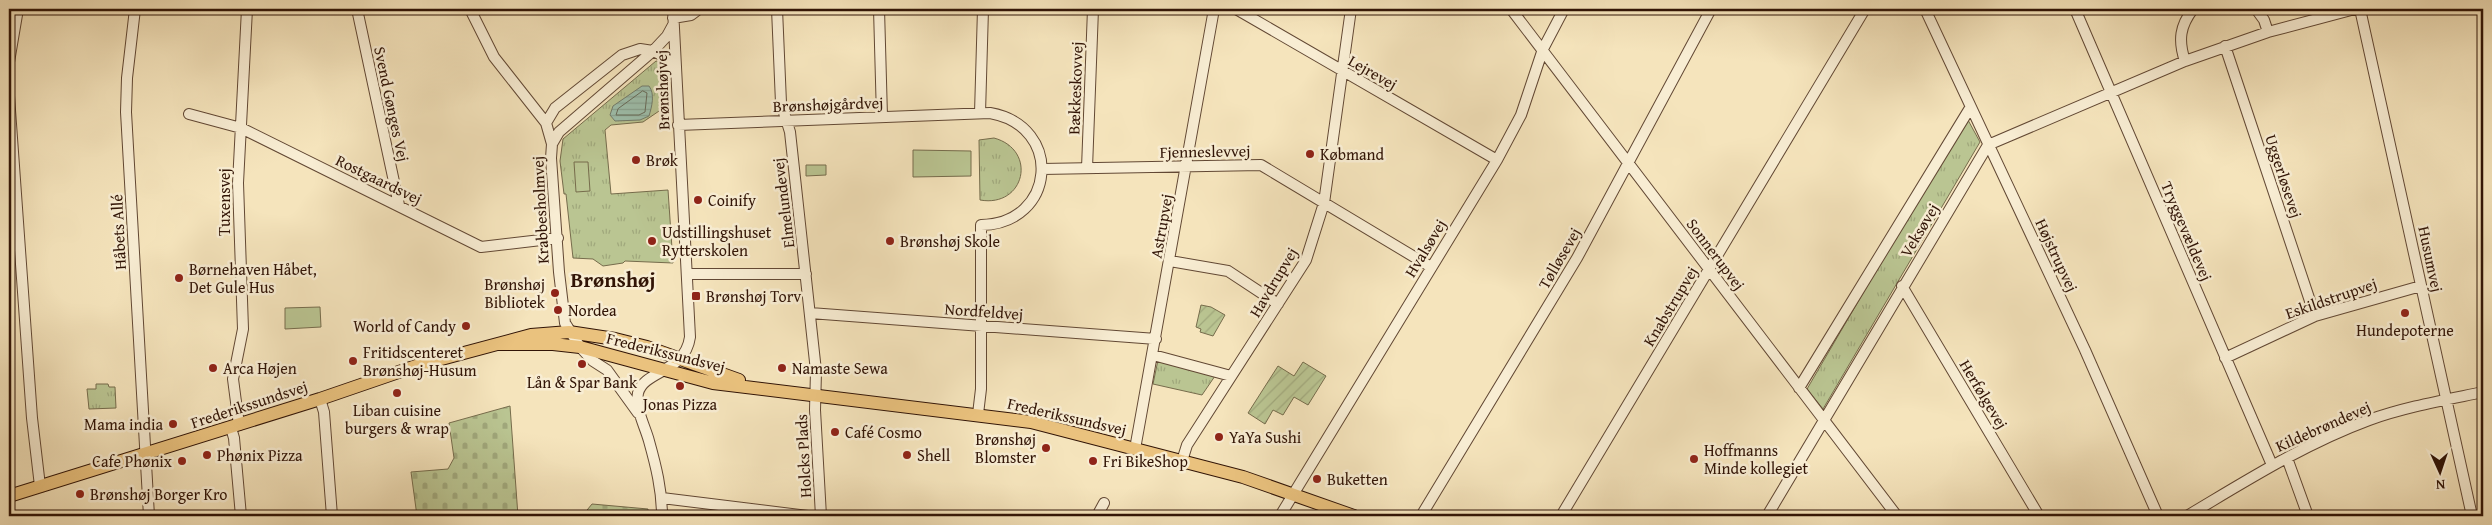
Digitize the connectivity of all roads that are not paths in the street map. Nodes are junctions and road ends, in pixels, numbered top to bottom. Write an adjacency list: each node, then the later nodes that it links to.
1 (18, 9): 30 (street)
2 (135, 9): 84 (street, Håbets Allé)
3 (247, 9): 42 (street, Tuxensvej)
4 (357, 9): 51 (street, Svend Gønges Vej)
5 (470, 9): 40 (street)
6 (699, 9): 24 (street)
7 (777, 9): 39 (street, Elmelundevej)
8 (879, 9): 38 (street)
9 (983, 9): 36 (street)
10 (1093, 9): 48 (street, Bækkeskovvej)
11 (1214, 9): 47 (street, Astrupvej)
12 (1236, 9): 31 (street, Lejrevej)
13 (1352, 9): 31 (street, Havdrupvej)
14 (1511, 9): 27 (street, Sonnerupvej)
15 (1564, 9): 27 (street, Hvalsøvej)
16 (1711, 9): 46 (street, Tølløsevej)
17 (1865, 9): 55 (street, Knabstrupvej)
18 (1925, 9): 35 (street, Højstrupvej)
19 (2075, 9): 33 (street, Tryggevældevej)
20 (2193, 9): 29 (street)
21 (2256, 9): 25 (street)
22 (2355, 9): 25 (street)
23 (2360, 9): 59 (street, Husumvej)
24 (673, 17): 28 (street, Krabbesholmvej); 32 (street, Brønshøjvej)
25 (2268, 32): 26 (street)
26 (2225, 46): 29 (street); 62 (street, Uggerløsevej)
27 (1543, 49): 45 (street, Hvalsøvej); 46 (street, Sonnerupvej)
28 (653, 51): 32 (street); 40 (street); 43 (street, Krabbesholmvej)
29 (2185, 60): 33 (street)
30 (9, 62)
31 (1342, 72): 45 (street, Lejrevej); 50 (street, Havdrupvej)
32 (676, 87): 41 (street, Brønshøjvej)
33 (2110, 91): 44 (street); 69 (street, Tryggevældevej)
34 (9, 96): 88 (street)
35 (1970, 108): 44 (street, Højstrupvej); 74 (street, Veksøvej)
36 (980, 113): 38 (street, Brønshøjgårdvej); 49 (street, Brønshøjgårdvej)
37 (189, 114): 42 (street, Rostgaardsvej)
38 (882, 117): 39 (street, Brønshøjgårdvej)
39 (786, 120): 41 (street, Brønshøjgårdvej); 57 (street, Elmelundevej)
40 (546, 123): 43 (street)
41 (678, 125): 56 (street, Brønshøjvej)
42 (241, 128): 51 (street, Rostgaardsvej); 82 (street, Tuxensvej)
43 (552, 144): 52 (street, Krabbesholmvej)
44 (1988, 145): 58 (street, Veksøvej); 107 (street, Højstrupvej)
45 (1497, 160): 54 (street, Hvalsøvej)
46 (1629, 163): 55 (street, Sonnerupvej); 102 (street, Tølløsevej)
47 (1187, 166): 48 (street, Fjenneslevvej); 50 (street, Fjenneslevvej); 53 (street, Astrupvej)
48 (1086, 168): 49 (street, Fjenneslevvej)
49 (1042, 169): 63 (street)
50 (1324, 204): 54 (street, Fjenneslevvej); 60 (street, Havdrupvej)
51 (399, 205): 52 (street, Rostgaardsvej)
52 (558, 238): 64 (street, Krabbesholmvej)
53 (1170, 261): 60 (street); 65 (street, Astrupvej)
54 (1431, 267): 89 (street, Hvalsøvej)
55 (1709, 270): 74 (street, Sonnerupvej); 103 (street, Knabstrupvej)
56 (687, 274): 57 (street); 70 (street, Brønshøjvej)
57 (806, 274): 61 (street, Elmelundevej)
58 (1902, 286): 81 (street, Veksøvej); 106 (street, Herfølgevej)
59 (2421, 286): 62 (street, Eskildstrupvej); 78 (street, Husumvej)
60 (1278, 304): 72 (street, Havdrupvej)
61 (810, 313): 63 (street, Nordfeldvej); 76 (street, Elmelundevej)
62 (2315, 316): 69 (street, Eskildstrupvej)
63 (982, 326): 65 (street, Nordfeldvej); 79 (street)
64 (569, 332): 66 (main road, Frederikssundsvej); 67 (street, Krabbesholmvej); 70 (main road, Frederikssundsvej)
65 (1156, 339): 68 (street, Astrupvej)
66 (499, 344): 67 (main road, Frederikssundsvej); 77 (main road, Frederikssundsvej)
67 (580, 347): 71 (main road, Frederikssundsvej); 80 (street, Krabbesholmvej)
68 (1153, 355): 72 (street); 83 (street, Astrupvej)
69 (2225, 358): 87 (street, Tryggevældevej)
70 (680, 360): 71 (street); 73 (main road, Frederikssundsvej)
71 (665, 369): 73 (main road, Frederikssundsvej); 80 (street)
72 (1231, 376): 86 (street, Havdrupvej)
73 (765, 388): 76 (main road, Frederikssundsvej)
74 (1799, 388): 81 (street, Sonnerupvej)
75 (2483, 392): 78 (street, Kildebrøndevej)
76 (817, 394): 79 (main road, Frederikssundsvej); 98 (street, Holcks Plads)
77 (320, 399): 82 (main road, Frederikssundsvej); 95 (street)
78 (2446, 400): 85 (street, Kildebrøndevej); 110 (street, Husumvej)
79 (978, 414): 83 (main road, Frederikssundsvej)
80 (640, 415): 91 (street)
81 (1823, 419): 104 (street, Veksøvej); 105 (street, Sonnerupvej)
82 (235, 426): 84 (main road, Frederikssundsvej); 94 (street, Tuxensvej)
83 (1135, 449): 86 (main road, Frederikssundsvej)
84 (145, 454): 88 (main road, Frederikssundsvej); 93 (street, Håbets Allé)
85 (2287, 458): 87 (street, Kildebrøndevej); 109 (street)
86 (1182, 461): 89 (main road, Frederikssundsvej)
87 (2272, 465): 108 (street, Kildebrøndevej)
88 (40, 486): 90 (main road, Frederikssundsvej)
89 (1293, 494): 100 (street, Hvalsøvej); 101 (main road, Frederikssundsvej)
90 (9, 496)
91 (662, 498): 96 (street); 97 (street)
92 (1104, 502): 99 (street)
93 (149, 516)
94 (241, 516)
95 (332, 516)
96 (662, 516)
97 (808, 516)
98 (821, 516)
99 (1096, 516)
100 (1280, 516)
101 (1354, 516)
102 (1420, 516)
103 (1561, 516)
104 (1767, 516)
105 (1897, 516)
106 (2039, 516)
107 (2158, 516)
108 (2187, 516)
109 (2308, 516)
110 (2472, 516)

